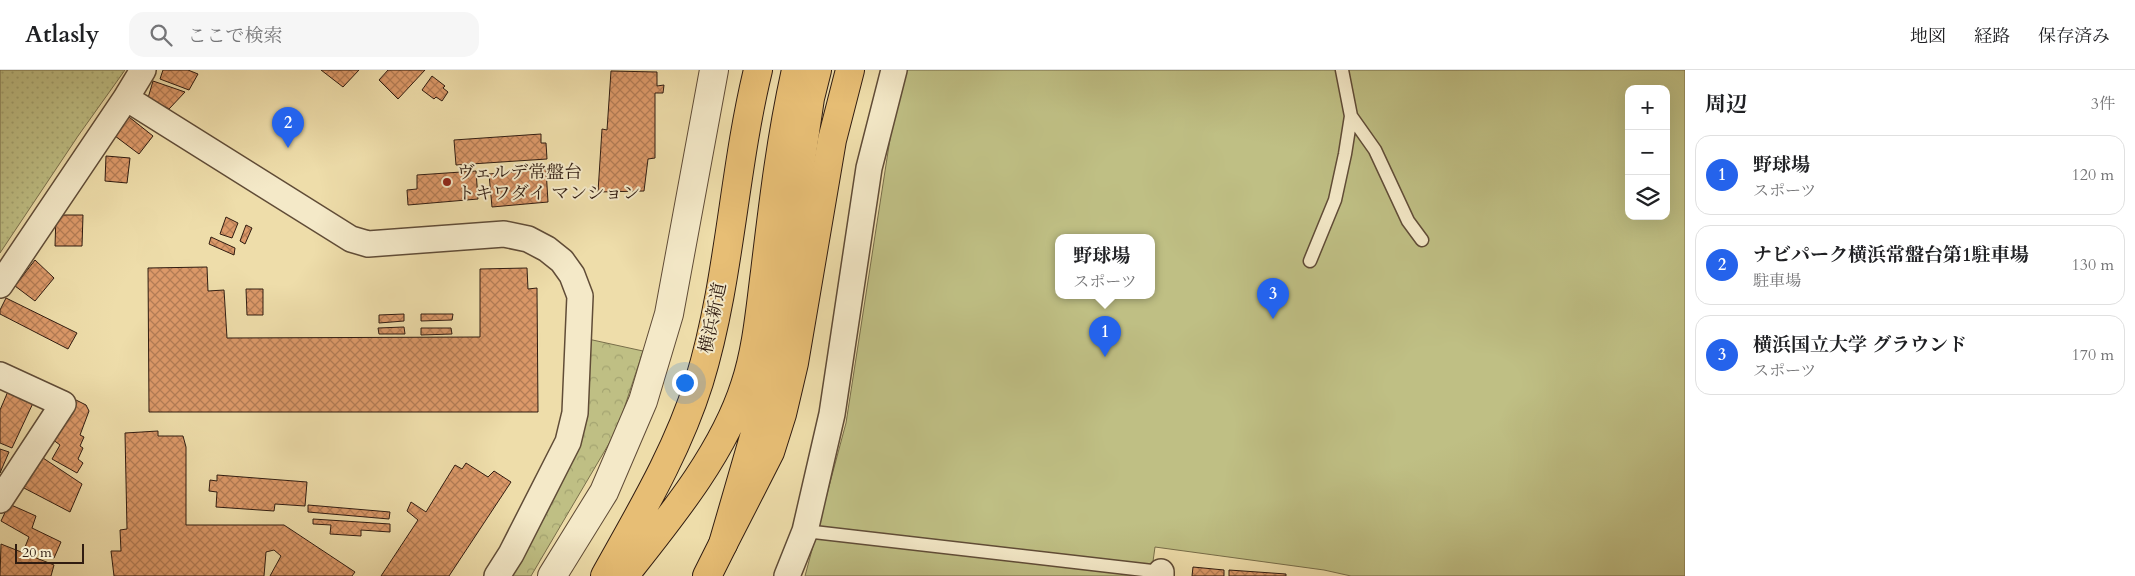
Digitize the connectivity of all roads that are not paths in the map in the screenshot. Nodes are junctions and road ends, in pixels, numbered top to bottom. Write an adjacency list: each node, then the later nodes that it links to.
1 (143, 70): 9 (street)
2 (714, 70): 20 (street)
3 (758, 70): 21 (highway, 横浜新道)
4 (796, 70): 22 (highway)
5 (817, 70): 17 (highway)
6 (850, 70): 17 (highway)
7 (894, 70): 16 (street)
8 (1342, 70): 10 (lane)
9 (126, 98): 13 (street); 19 (street)
10 (1351, 116): 11 (lane); 12 (lane)
11 (1422, 240)
12 (1310, 261)
13 (0, 285)
14 (0, 375): 15 (street)
15 (0, 500)
16 (805, 531): 18 (lane); 24 (street)
17 (723, 544): 23 (highway)
18 (1161, 574)
19 (497, 576)
20 (552, 576)
21 (605, 576)
22 (624, 576)
23 (707, 576)
24 (787, 576)

